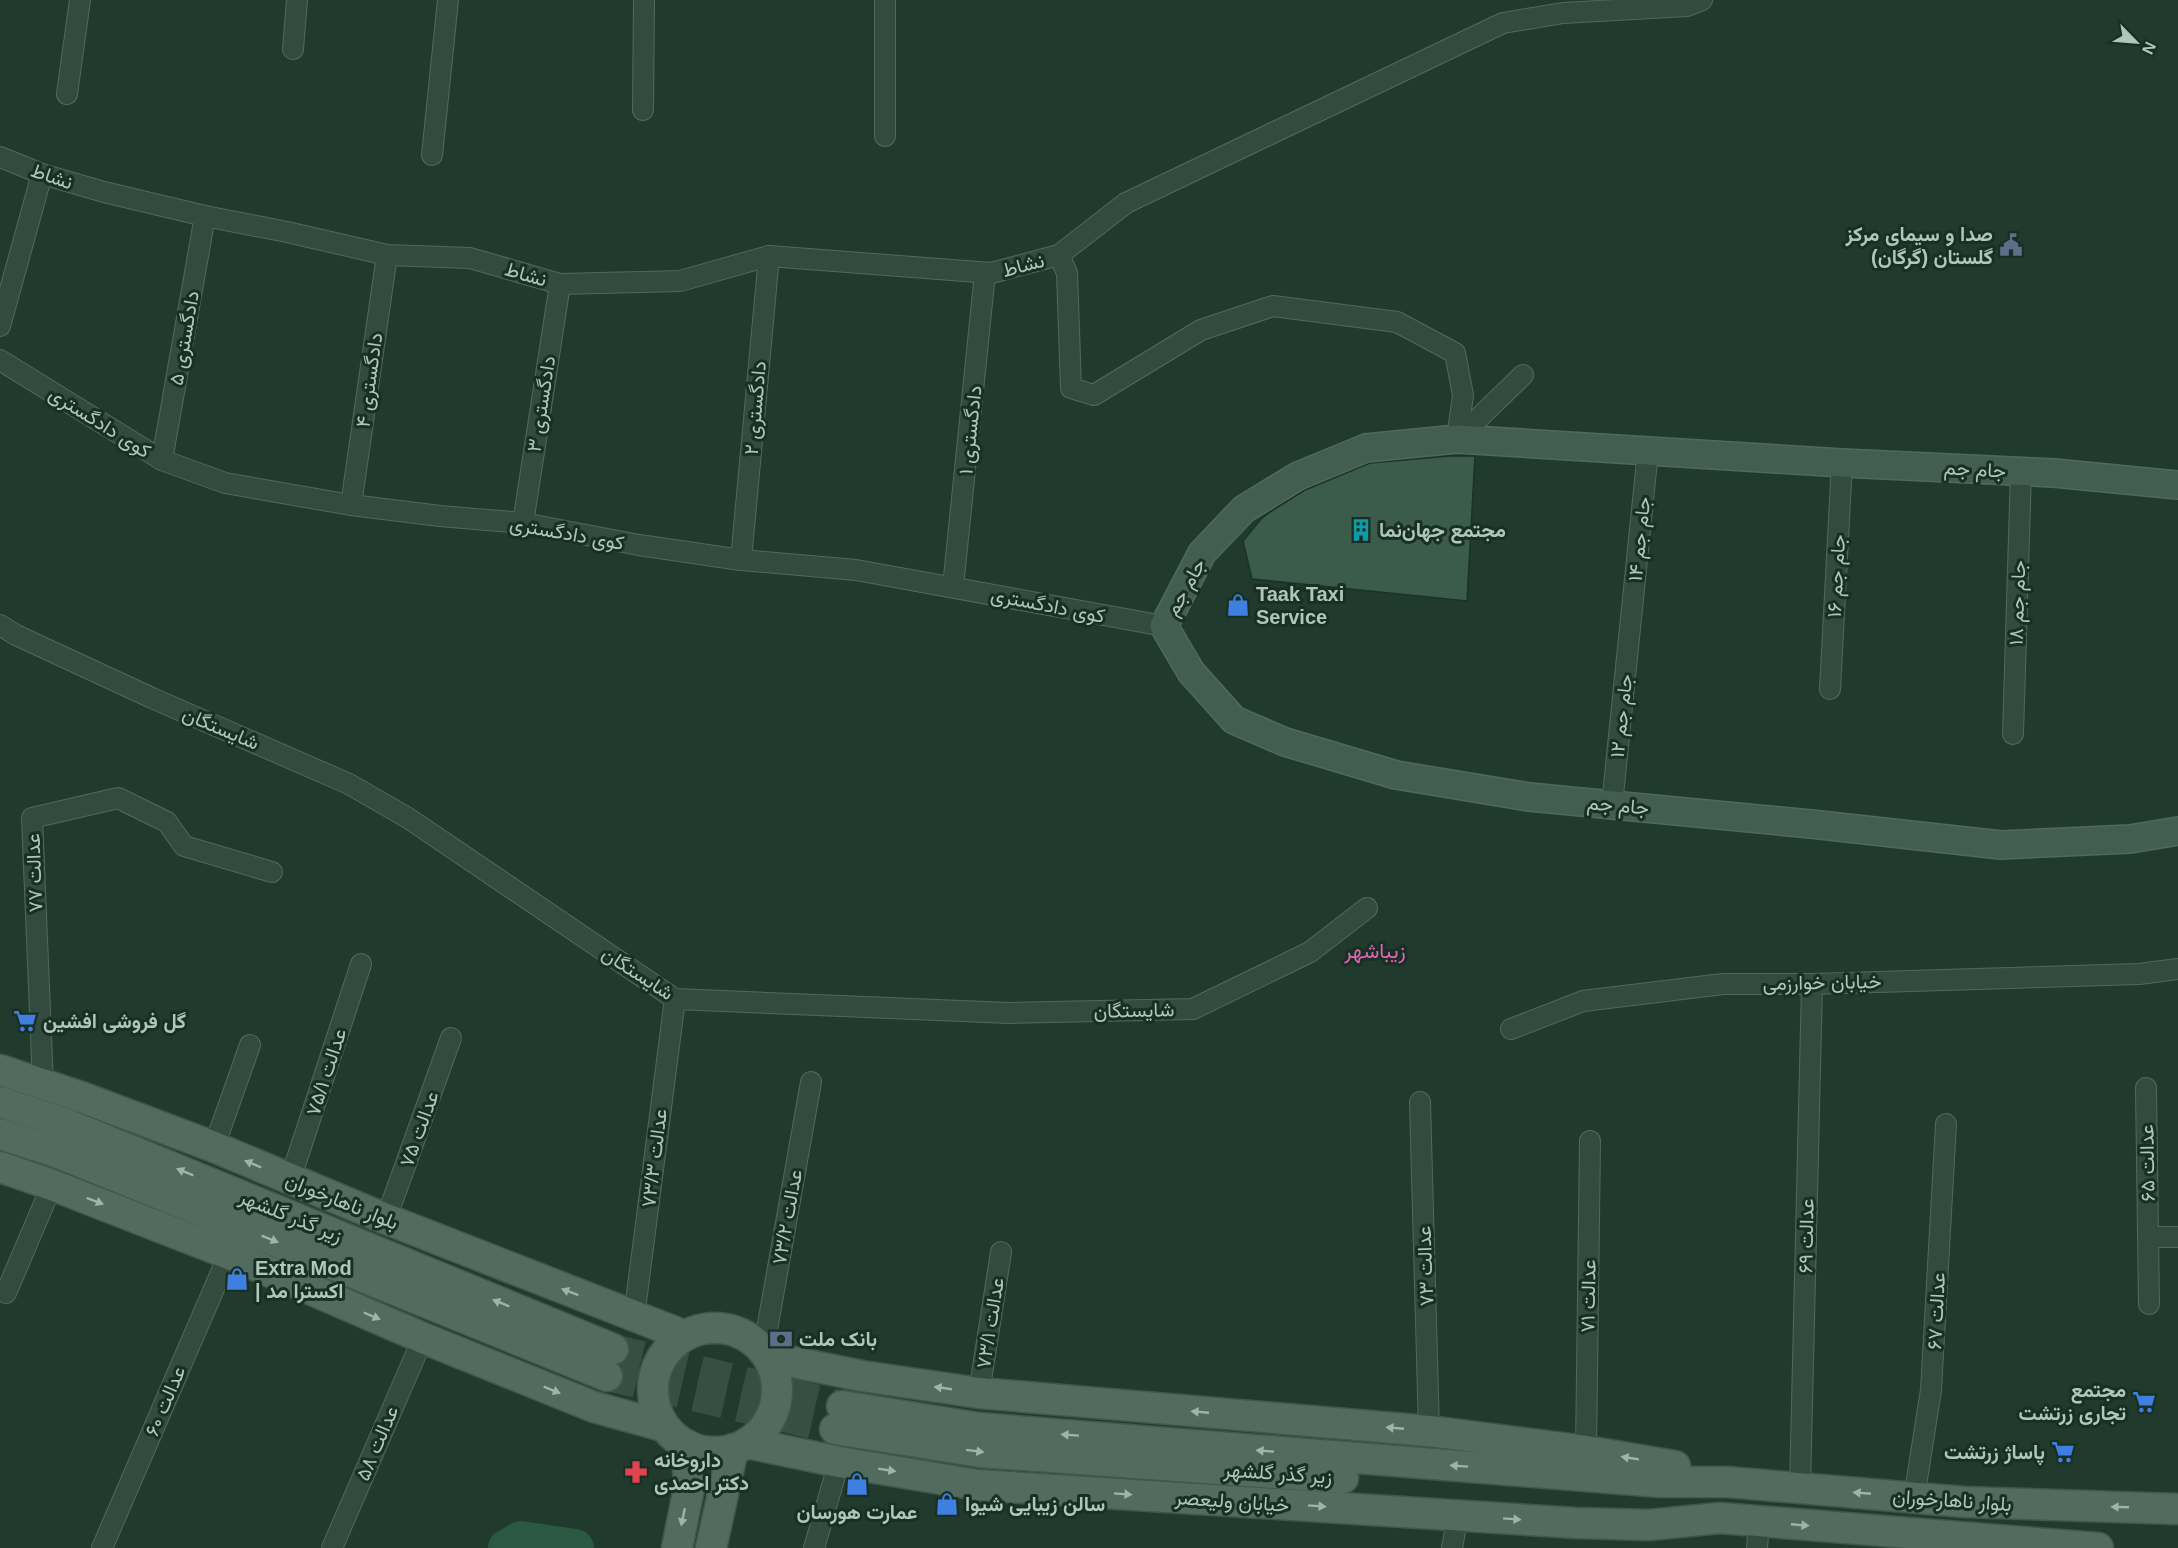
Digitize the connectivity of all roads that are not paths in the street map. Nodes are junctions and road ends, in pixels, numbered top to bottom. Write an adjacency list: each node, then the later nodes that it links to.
1 (80, 0): 8 (street)
2 (297, 0): 7 (street)
3 (448, 0): 11 (street)
4 (644, 0): 9 (street)
5 (885, 0): 10 (street)
6 (1702, 0): 16 (street)
7 (293, 49)
8 (67, 94)
9 (643, 110)
10 (885, 136)
11 (432, 155)
12 (0, 157): 13 (street, نشاط)
13 (42, 174): 14 (street, نشاط); 20 (street)
14 (205, 216): 15 (street, نشاط); 25 (street, دادگستری ۵)
15 (387, 255): 19 (street, نشاط); 29 (street, دادگستری ۴)
16 (1059, 255): 18 (street, نشاط); 23 (street)
17 (769, 256): 18 (street, نشاط); 19 (street, نشاط); 31 (street, دادگستری ۲)
18 (986, 273): 32 (street, دادگستری ۱)
19 (560, 284): 30 (street, دادگستری ۳)
20 (0, 326)
21 (0, 360): 25 (street, کوی دادگستری)
22 (1523, 375): 23 (street)
23 (1457, 439): 24 (street, جام جم); 34 (street, جام جم)
24 (1648, 451): 26 (street, جام جم); 35 (street, ۱۴ جام جم)
25 (162, 460): 29 (street, کوی دادگستری)
26 (1842, 463): 27 (street, جام جم); 36 (street, ۱۶ جام جم)
27 (2021, 471): 28 (street, جام جم); 37 (street, ۱۸ جام جم)
28 (2178, 486)
29 (351, 505): 30 (street, کوی دادگستری)
30 (523, 523): 31 (street, کوی دادگستری)
31 (741, 560): 32 (street, کوی دادگستری)
32 (953, 587): 34 (street, کوی دادگستری)
33 (0, 625): 45 (street, شایستگان)
34 (1164, 626): 38 (street, جام جم)
35 (1630, 628): 38 (street, ۱۲ جام جم)
36 (1830, 689)
37 (2013, 734)
38 (1612, 805): 39 (street, جام جم)
39 (2178, 831)
40 (272, 872): 51 (street, عدالت ۷۷)
41 (1367, 908): 45 (street, شایستگان)
42 (361, 964): 60 (street, ۷۵/۱ عدالت)
43 (2178, 969): 44 (street, خیابان خوارزمی)
44 (1812, 984): 46 (street, خیابان خوارزمی); 83 (street, عدالت ۶۹)
45 (675, 999): 69 (street, ۷۳/۳ عدالت)
46 (1511, 1029)
47 (452, 1038): 62 (street, ۷۵ عدالت)
48 (250, 1045): 58 (street)
49 (0, 1070): 51 (main road, بلوار ناهارخوران)
50 (811, 1082): 72 (street, عدالت ۷۳/۲)
51 (43, 1084): 58 (main road, بلوار ناهارخوران)
52 (2146, 1088): 63 (street, عدالت ۶۵)
53 (0, 1102): 56 (main road, زیر گذر گلشهر, one-way to 53)
54 (1420, 1102): 77 (street, عدالت ۷۳)
55 (1946, 1124): 84 (street, عدالت ۶۷)
56 (0, 1134)
57 (1590, 1141): 80 (street, عدالت ۷۱)
58 (214, 1147): 60 (main road, بلوار ناهارخوران, one-way to 58)
59 (0, 1167): 61 (main road)
60 (290, 1180): 62 (main road, بلوار ناهارخوران)
61 (52, 1185): 66 (main road, one-way to 66); 67 (street)
62 (386, 1219): 69 (main road, بلوار ناهارخوران, one-way to 62)
63 (2148, 1237): 64 (street); 68 (street, عدالت ۶۵)
64 (2178, 1237)
65 (1001, 1252): 74 (street, عدالت ۷۳/۱)
66 (228, 1254): 71 (main road, one-way to 71); 92 (street, عدالت ۶۰)
67 (6, 1293)
68 (2149, 1304)
69 (625, 1313): 70 (main road, بلوار ناهارخوران); 75 (main road)
70 (683, 1335): 72 (main road); 76 (main road)
71 (423, 1338): 75 (main road, one-way to 75); 93 (street, عدالت ۵۸)
72 (766, 1354): 73 (main road); 79 (main road)
73 (862, 1376): 74 (main road, one-way to 73); 81 (main road)
74 (979, 1393): 77 (main road, one-way to 74)
75 (594, 1407): 76 (main road)
76 (663, 1426): 78 (main road)
77 (1430, 1431): 80 (main road)
78 (687, 1445): 79 (main road); 94 (main road, one-way to 94)
79 (740, 1446): 81 (main road, خیابان ولیعصر); 95 (main road)
80 (1586, 1451): 82 (main road, one-way to 80)
81 (833, 1461): 87 (main road, خیابان ولیعصر, one-way to 87); 96 (street)
82 (1727, 1482): 83 (main road, بلوار ناهارخوران); 88 (main road, زیر گذر گلشهر, one-way to 88)
83 (1800, 1488): 84 (main road, بلوار ناهارخوران, one-way to 83)
84 (1914, 1498): 85 (main road, بلوار ناهارخوران)
85 (1965, 1502): 86 (main road, بلوار ناهارخوران, one-way to 85); 90 (main road)
86 (2178, 1509)
87 (1458, 1515): 88 (main road, خیابان ولیعصر, one-way to 88); 97 (street)
88 (1720, 1518): 89 (main road, بلوار ناهارخوران)
89 (1758, 1535): 90 (main road, بلوار ناهارخوران, one-way to 90)
90 (1961, 1538): 91 (main road, بلوار ناهارخوران)
91 (2014, 1545): 98 (main road, بلوار ناهارخوران)
92 (102, 1548)
93 (332, 1548)
94 (677, 1548)
95 (711, 1548)
96 (814, 1548)
97 (1452, 1548)
98 (2098, 1548)

